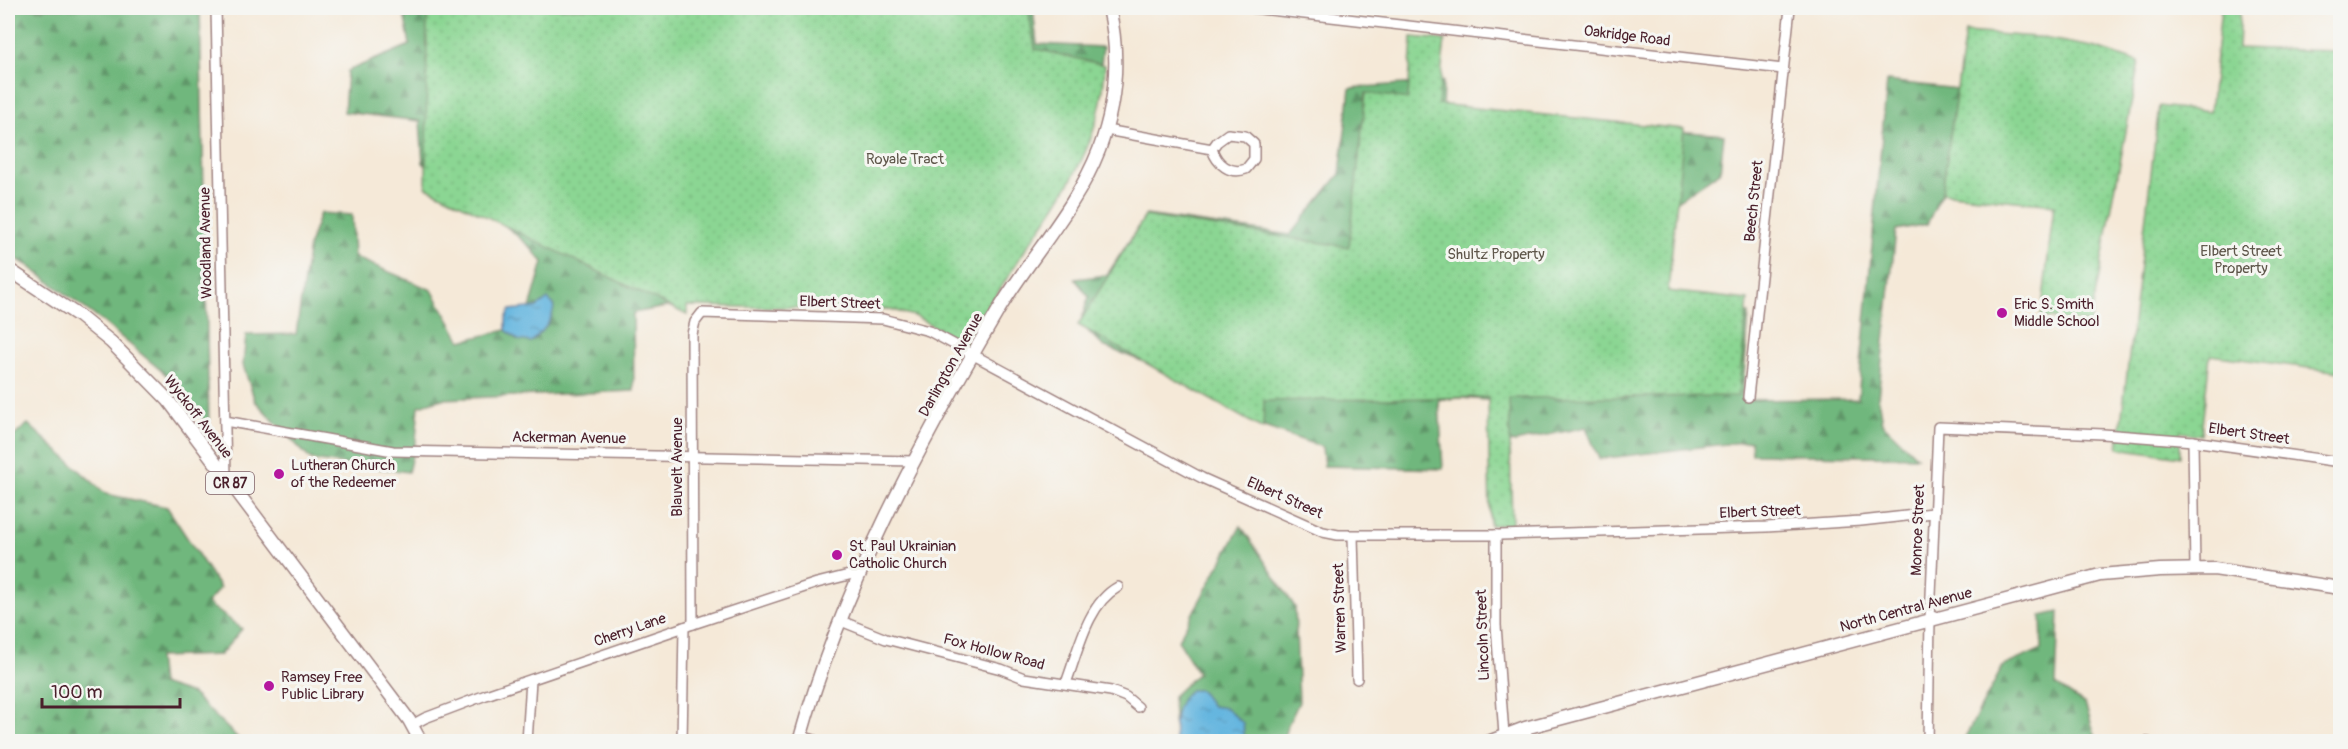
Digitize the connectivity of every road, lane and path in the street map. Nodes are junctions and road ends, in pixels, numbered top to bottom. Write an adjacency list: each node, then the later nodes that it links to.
1 (216, 8): 12 (street, Woodland Avenue)
2 (1108, 8): 6 (main road, Darlington Avenue)
3 (1252, 8): 5 (street, Oakridge Road)
4 (1790, 8): 5 (street, Beech Street)
5 (1783, 69): 11 (street, Beech Street)
6 (1106, 129): 7 (street); 10 (main road, Darlington Avenue)
7 (1212, 148): 7 (street)
8 (8, 269): 18 (main road, Wyckoff Avenue / CR 87)
9 (702, 314): 10 (street, Elbert Street); 15 (street, Blauvelt Avenue)
10 (973, 354): 16 (main road, Darlington Avenue); 21 (street, Elbert Street)
11 (1748, 397)
12 (225, 421): 15 (street, Ackerman Avenue); 18 (street, Woodland Avenue)
13 (1938, 427): 14 (street, Elbert Street); 19 (street, Monroe Street)
14 (2193, 441): 17 (street, Elbert Street); 22 (street)
15 (692, 455): 16 (street, Ackerman Avenue); 28 (street, Blauvelt Avenue)
16 (915, 460): 23 (main road, Darlington Avenue)
17 (2340, 462)
18 (226, 477): 34 (main road, Wyckoff Avenue / CR 87)
19 (1934, 513): 20 (street, Elbert Street); 26 (street, Monroe Street)
20 (1496, 535): 21 (street, Elbert Street); 35 (street, Lincoln Street)
21 (1353, 536): 29 (street, Warren Street)
22 (2195, 568): 25 (main road, North Central Avenue); 26 (main road, North Central Avenue)
23 (861, 572): 27 (main road, Darlington Avenue); 28 (street, Cherry Lane)
24 (1118, 587): 31 (street)
25 (2340, 588)
26 (1930, 619): 33 (main road, North Central Avenue); 42 (street, Monroe Street)
27 (841, 621): 31 (street, Fox Hollow Road); 36 (main road, Darlington Avenue)
28 (689, 625): 30 (street, Cherry Lane); 38 (street, Blauvelt Avenue)
29 (1357, 679)
30 (531, 680): 34 (street, Cherry Lane); 37 (street)
31 (1066, 683): 32 (street, Fox Hollow Road)
32 (1138, 707)
33 (1526, 728): 35 (main road, North Central Avenue); 41 (street)
34 (417, 733)
35 (1504, 735): 40 (main road, North Central Avenue)
36 (800, 739): 39 (street)
37 (526, 741)
38 (682, 741)
39 (821, 741)
40 (1488, 741)
41 (1529, 741)
42 (1928, 741)
43 (2143, 741): 44 (street)
44 (2148, 741)

